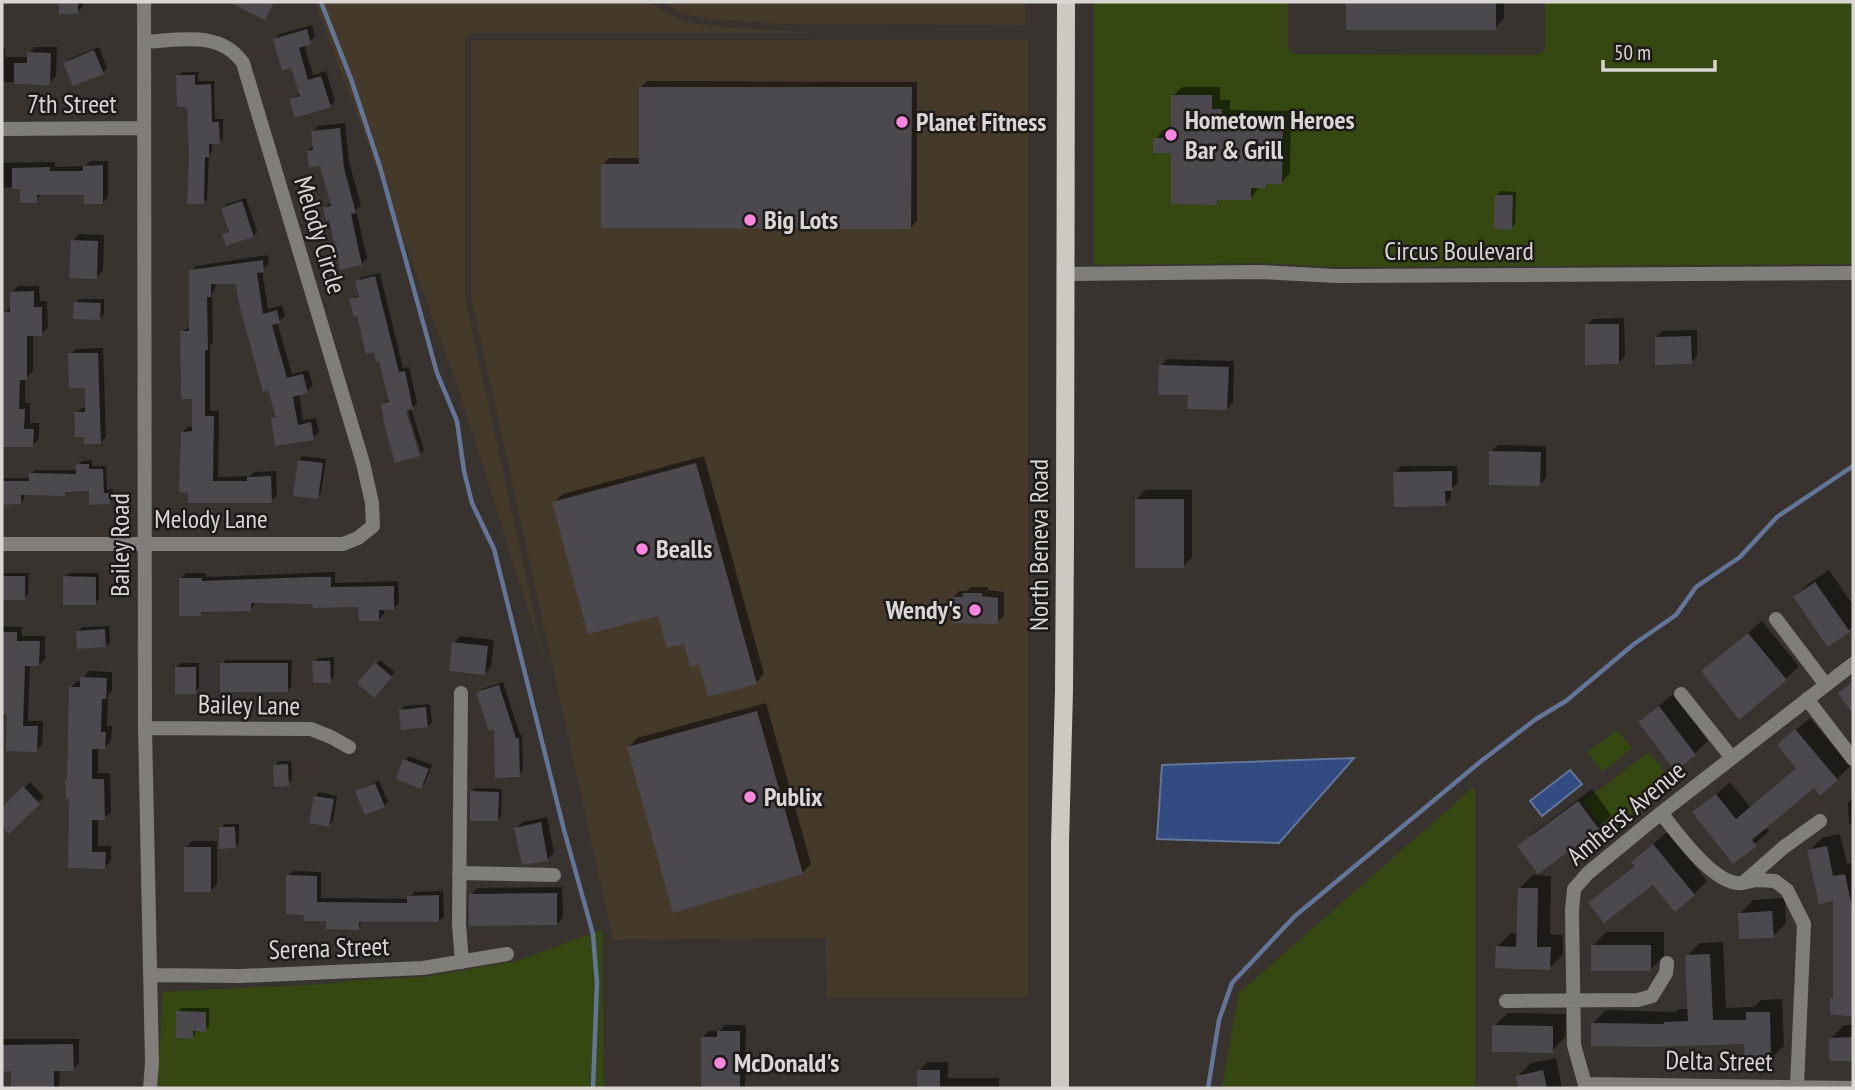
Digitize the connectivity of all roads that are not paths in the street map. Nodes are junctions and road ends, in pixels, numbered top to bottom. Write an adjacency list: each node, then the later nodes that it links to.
1 (144, 2): 3 (street, Bailey Road)
2 (1066, 2): 7 (main road, North Beneva Road)
3 (144, 42): 4 (street, Bailey Road); 8 (street, Melody Circle)
4 (143, 128): 5 (street, 7th Street); 9 (street, Bailey Road)
5 (2, 129)
6 (1853, 273): 7 (street, Circus Boulevard)
7 (1065, 274): 35 (main road, North Beneva Road)
8 (373, 526): 9 (street, Melody Lane)
9 (144, 543): 10 (street, Melody Lane); 17 (street, Bailey Road)
10 (2, 544)
11 (1776, 619): 13 (street)
12 (1853, 664): 13 (street, Amherst Avenue)
13 (1826, 685): 16 (street, Amherst Avenue)
14 (461, 693): 23 (street)
15 (1681, 694): 19 (street)
16 (1807, 699): 19 (street, Amherst Avenue); 20 (street)
17 (145, 729): 18 (street, Bailey Lane); 29 (street, Bailey Road)
18 (349, 747)
19 (1732, 758): 21 (street, Amherst Avenue)
20 (1853, 759)
21 (1661, 813): 25 (street); 31 (street, Amherst Avenue)
22 (1820, 821): 25 (street)
23 (459, 873): 24 (street); 27 (street)
24 (554, 874)
25 (1743, 883): 33 (street)
26 (507, 954): 27 (street, Serena Street)
27 (462, 962): 29 (street, Serena Street)
28 (1667, 963): 31 (street)
29 (151, 975): 34 (street, Bailey Road)
30 (1506, 1001): 31 (street)
31 (1573, 1002): 32 (street, Amherst Avenue)
32 (1586, 1086): 33 (street, Delta Street)
33 (1797, 1086): 36 (street, Delta Street)
34 (150, 1088)
35 (1060, 1088)
36 (1853, 1088)

